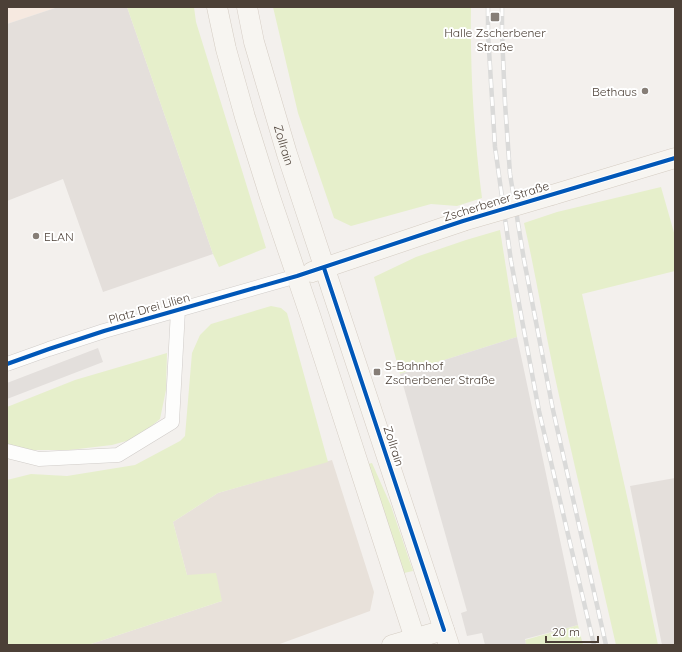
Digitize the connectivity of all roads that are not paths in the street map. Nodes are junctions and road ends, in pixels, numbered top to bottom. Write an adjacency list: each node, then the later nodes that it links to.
1 (218, 7): 5 (main road)
2 (247, 7): 4 (main road, Zollrain)
3 (675, 158): 4 (main road, Zscherbener Straße, bridge)
4 (324, 268): 5 (main road, Zscherbener Straße); 9 (main road, Zollrain)
5 (297, 276): 6 (street, Platz Drei Lilien); 10 (main road)
6 (178, 310): 7 (street, Platz Drei Lilien); 8 (street, Platz Drei Lilien)
7 (7, 364)
8 (7, 451)
9 (446, 637): 10 (main road)
10 (416, 642): 11 (main road)
11 (392, 645)

